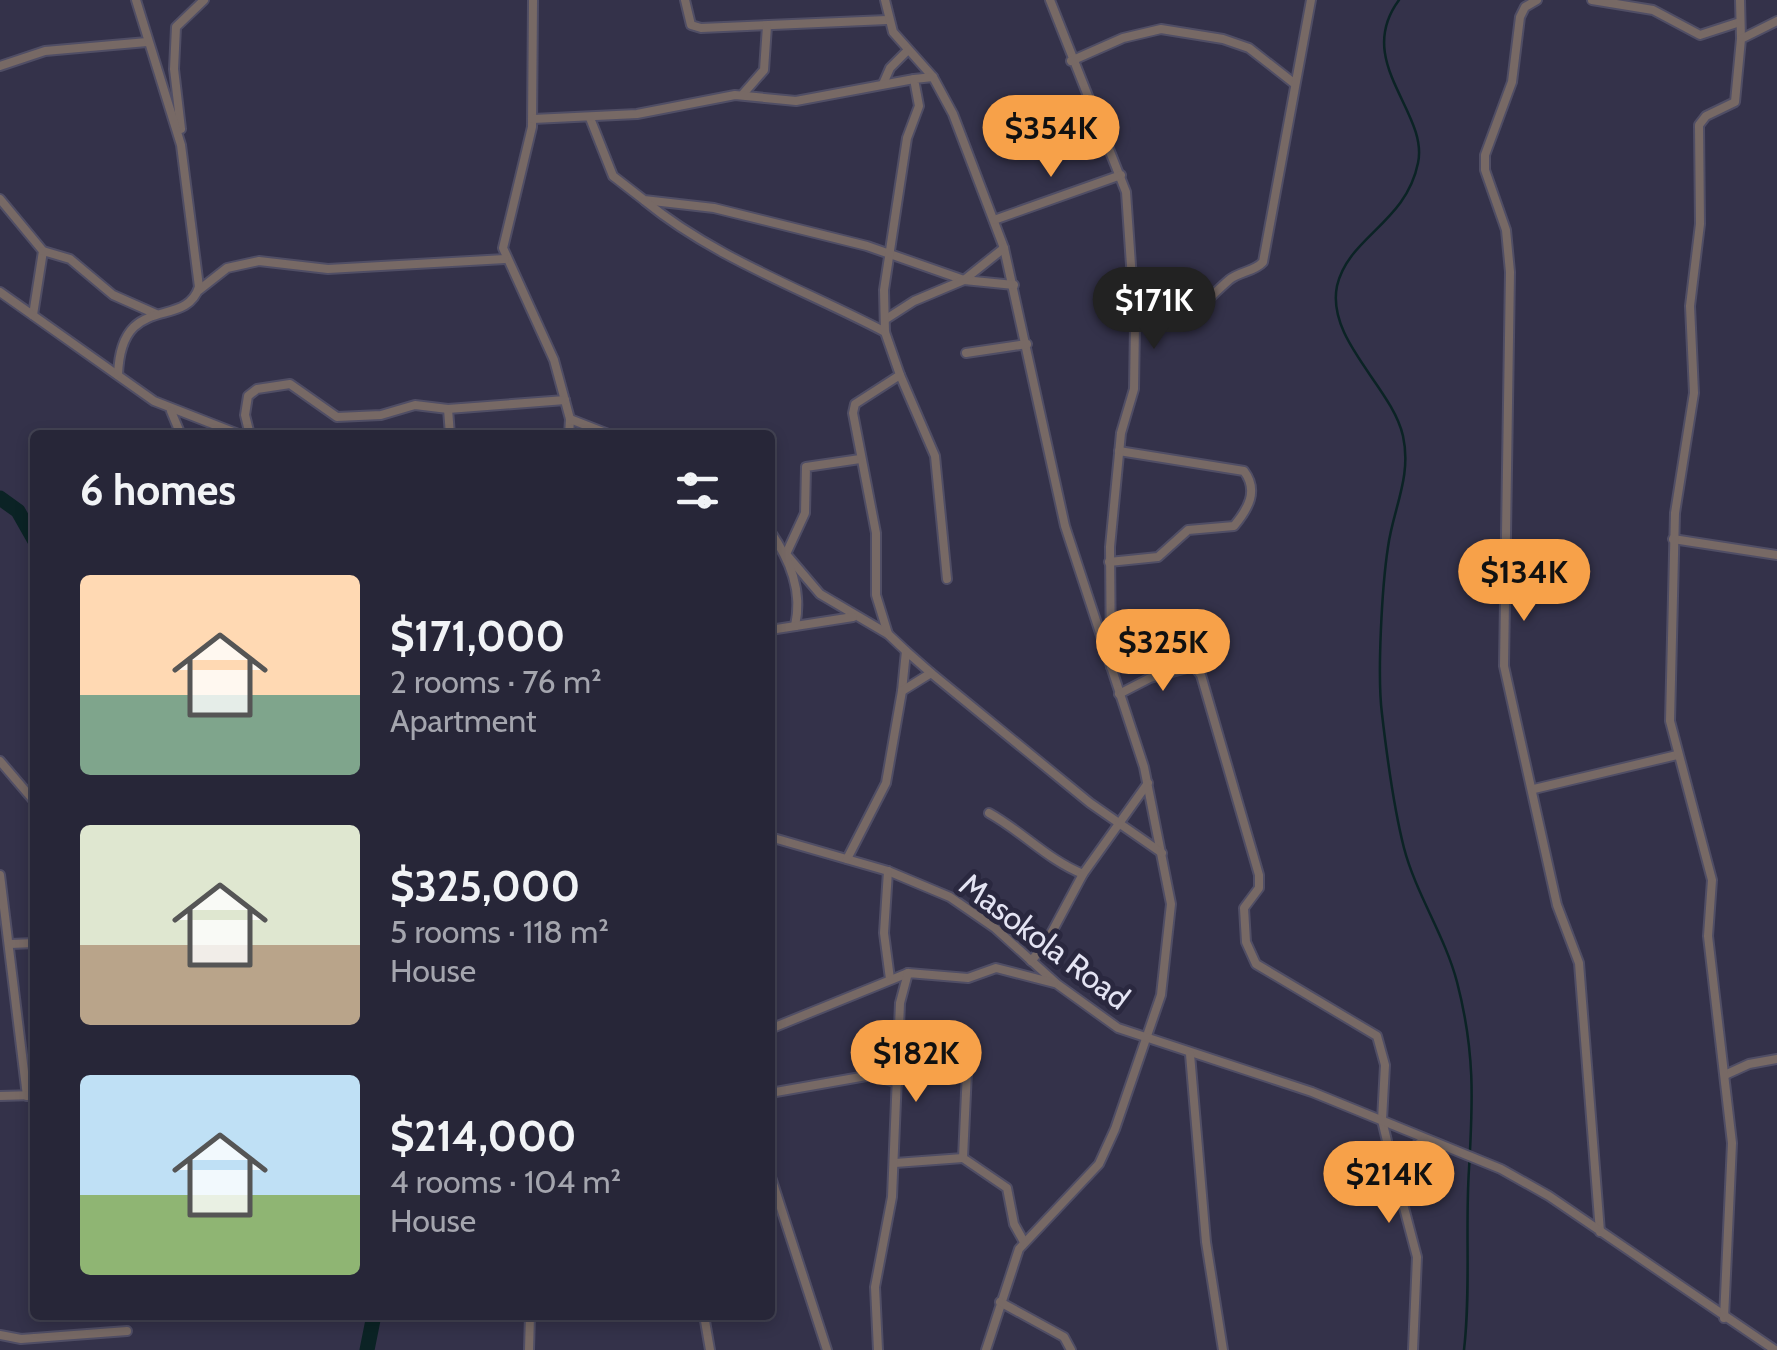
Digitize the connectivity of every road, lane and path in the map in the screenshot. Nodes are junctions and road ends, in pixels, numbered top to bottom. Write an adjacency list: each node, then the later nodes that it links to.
1 (136, 0): 16 (street)
2 (204, 0): 29 (street)
3 (533, 0): 27 (street)
4 (685, 0): 14 (street)
5 (885, 0): 11 (street)
6 (1050, 0): 18 (street)
7 (1311, 0): 23 (street)
8 (1537, 0): 83 (street)
9 (1592, 0): 13 (street)
10 (1740, 0): 13 (street)
11 (888, 20): 14 (street); 17 (street)
12 (1777, 21): 15 (street)
13 (1740, 22): 15 (street)
14 (767, 26): 24 (street)
15 (1741, 39): 63 (street)
16 (147, 42): 19 (street); 29 (street)
17 (908, 50): 20 (street); 22 (street)
18 (1071, 61): 23 (street); 30 (street)
19 (0, 66)
20 (933, 76): 21 (street); 33 (street)
21 (914, 80): 22 (street); 36 (street)
22 (883, 84): 24 (street)
23 (1296, 84): 45 (street)
24 (743, 94): 25 (street)
25 (608, 117): 26 (street); 28 (street)
26 (590, 118): 27 (street); 28 (street)
27 (533, 119): 37 (street)
28 (600, 134): 32 (street)
29 (180, 140): 40 (street)
30 (1121, 176): 33 (street); 45 (street)
31 (0, 199): 35 (street)
32 (644, 200): 36 (street); 46 (street)
33 (994, 220): 34 (street)
34 (1004, 248): 38 (street); 39 (street)
35 (43, 251): 42 (street); 43 (street)
36 (890, 253): 38 (street); 44 (street)
37 (505, 259): 40 (street); 51 (street)
38 (964, 280): 39 (street); 44 (street)
39 (1014, 286): 47 (street)
40 (198, 290): 42 (street)
41 (0, 292): 43 (street)
42 (156, 314): 50 (street)
43 (33, 315): 50 (street)
44 (886, 319): 46 (street)
45 (1134, 324): 61 (street)
46 (885, 332): 49 (street)
47 (1027, 344): 48 (street); 76 (street)
48 (966, 353)
49 (900, 375): 62 (street); 68 (street)
50 (118, 376): 53 (street)
51 (565, 400): 52 (street); 54 (street)
52 (448, 409): 57 (street); 58 (street)
53 (170, 410): 55 (street); 56 (street)
54 (570, 420): 59 (street); 60 (street)
55 (179, 430)
56 (227, 430)
57 (249, 430)
58 (450, 430)
59 (569, 430)
60 (597, 430)
61 (1118, 451): 67 (street); 67 (street)
62 (860, 459): 65 (street); 73 (street)
63 (1673, 538): 66 (street); 80 (street)
64 (775, 539): 65 (street)
65 (786, 554): 69 (street); 71 (street)
66 (1777, 555)
67 (1110, 562): 70 (street)
68 (947, 579)
69 (857, 617): 71 (street); 73 (street)
70 (1112, 620): 75 (street); 76 (street)
71 (795, 626): 72 (street)
72 (775, 629)
73 (888, 634): 74 (street)
74 (906, 651): 77 (street); 78 (street)
75 (1195, 666): 79 (street); 112 (street)
76 (1110, 671): 79 (street)
77 (931, 673): 78 (street); 86 (street)
78 (902, 691): 89 (street)
79 (1119, 694): 82 (street)
80 (1676, 754): 83 (street); 106 (street)
81 (0, 761): 84 (street)
82 (1148, 782): 86 (street); 88 (street)
83 (1534, 788): 118 (street)
84 (30, 796)
85 (989, 814): 91 (street)
86 (1119, 821): 88 (street); 91 (street)
87 (775, 838): 89 (street, Masokola Road)
88 (1162, 853): 102 (street)
89 (847, 860): 90 (street, Masokola Road)
90 (888, 871): 95 (street, Masokola Road); 97 (street)
91 (1084, 874): 95 (street)
92 (0, 875): 94 (street)
93 (30, 943): 94 (street)
94 (10, 944): 100 (street)
95 (1031, 961): 98 (street, Masokola Road)
96 (908, 974): 97 (street); 98 (street); 107 (street)
97 (890, 979): 99 (street)
98 (1057, 984): 102 (street, Masokola Road)
99 (775, 1027)
100 (21, 1034): 101 (street); 108 (street)
101 (30, 1034)
102 (1145, 1040): 103 (street, Masokola Road); 119 (street)
103 (1190, 1054): 112 (street, Masokola Road); 132 (street)
104 (1777, 1059): 106 (street)
105 (967, 1071): 114 (street)
106 (1727, 1074): 121 (street)
107 (898, 1083): 109 (street); 116 (street)
108 (30, 1090)
109 (775, 1093)
110 (0, 1096): 111 (street)
111 (30, 1096)
112 (1382, 1120): 113 (street, Masokola Road); 115 (street)
113 (1424, 1140): 115 (street); 118 (street, Masokola Road)
114 (963, 1158): 116 (street); 119 (street)
115 (1392, 1162): 133 (street)
116 (895, 1163): 129 (street)
117 (775, 1189): 128 (street)
118 (1600, 1232): 121 (street)
119 (1024, 1242): 120 (street)
120 (1000, 1302): 130 (street); 131 (street)
121 (1724, 1318): 134 (street)
122 (530, 1320): 126 (street)
123 (705, 1320): 127 (street)
124 (127, 1331): 125 (street)
125 (0, 1335)
126 (529, 1350)
127 (710, 1350)
128 (827, 1350)
129 (878, 1350)
130 (986, 1350)
131 (1072, 1350)
132 (1223, 1350)
133 (1413, 1350)
134 (1775, 1350)

